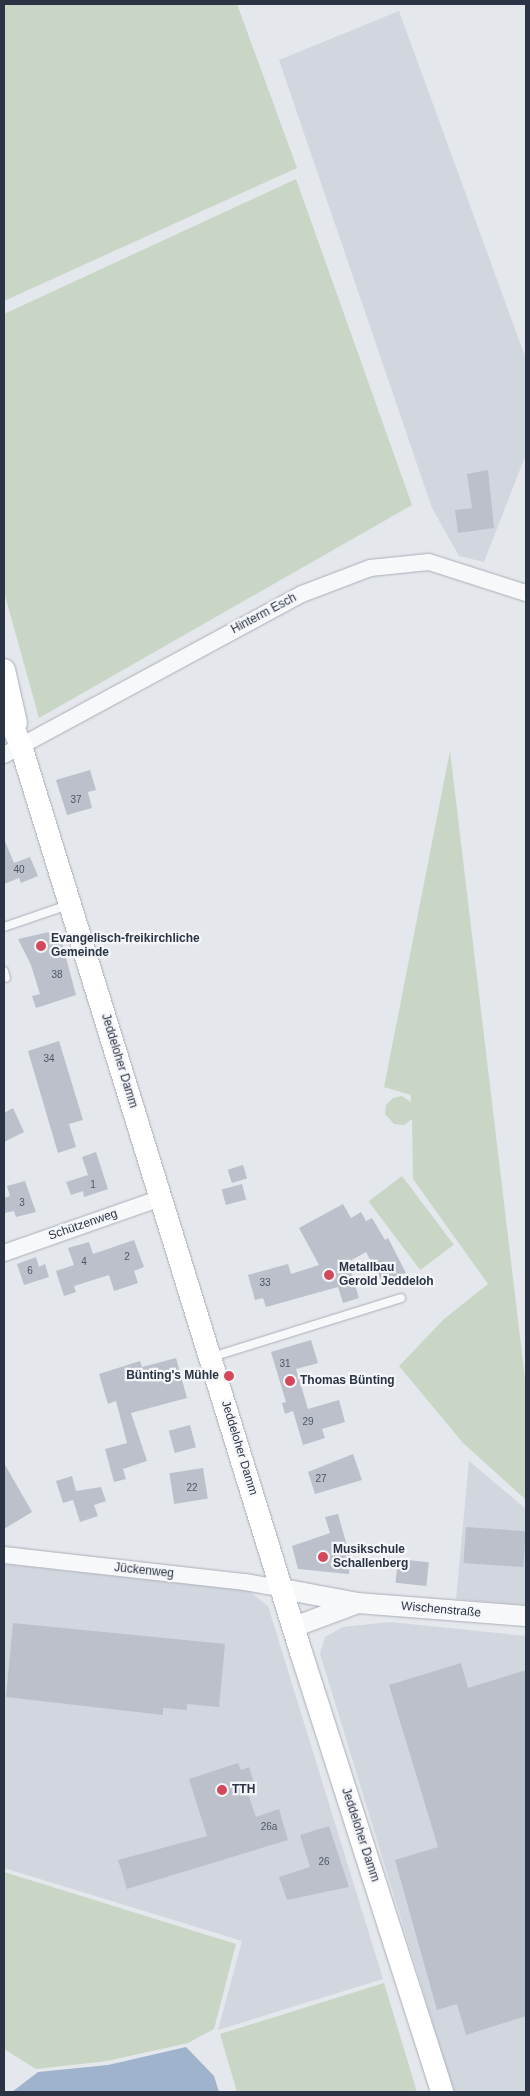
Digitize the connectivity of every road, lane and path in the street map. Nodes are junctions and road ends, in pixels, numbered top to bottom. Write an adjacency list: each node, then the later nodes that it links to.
1 (526, 593): 4 (street, Hinterm Esch)
2 (4, 670): 4 (main road, Jeddeloher Damm)
3 (4, 706): 4 (main road, Jeddeloher Damm)
4 (12, 751): 5 (main road, Jeddeloher Damm)
5 (70, 904): 6 (lane); 7 (main road, Jeddeloher Damm)
6 (4, 928)
7 (161, 1198): 8 (street, Schützenweg); 10 (main road, Jeddeloher Damm)
8 (4, 1253)
9 (402, 1298): 10 (lane)
10 (212, 1356): 12 (main road, Jeddeloher Damm)
11 (4, 1555): 12 (street, Jückenweg)
12 (283, 1590): 13 (street, Wischenstraße); 15 (main road, Jeddeloher Damm)
13 (356, 1603): 14 (street, Wischenstraße); 15 (street, Wischenstraße)
14 (526, 1616)
15 (294, 1627): 16 (main road, Jeddeloher Damm)
16 (442, 2092)

